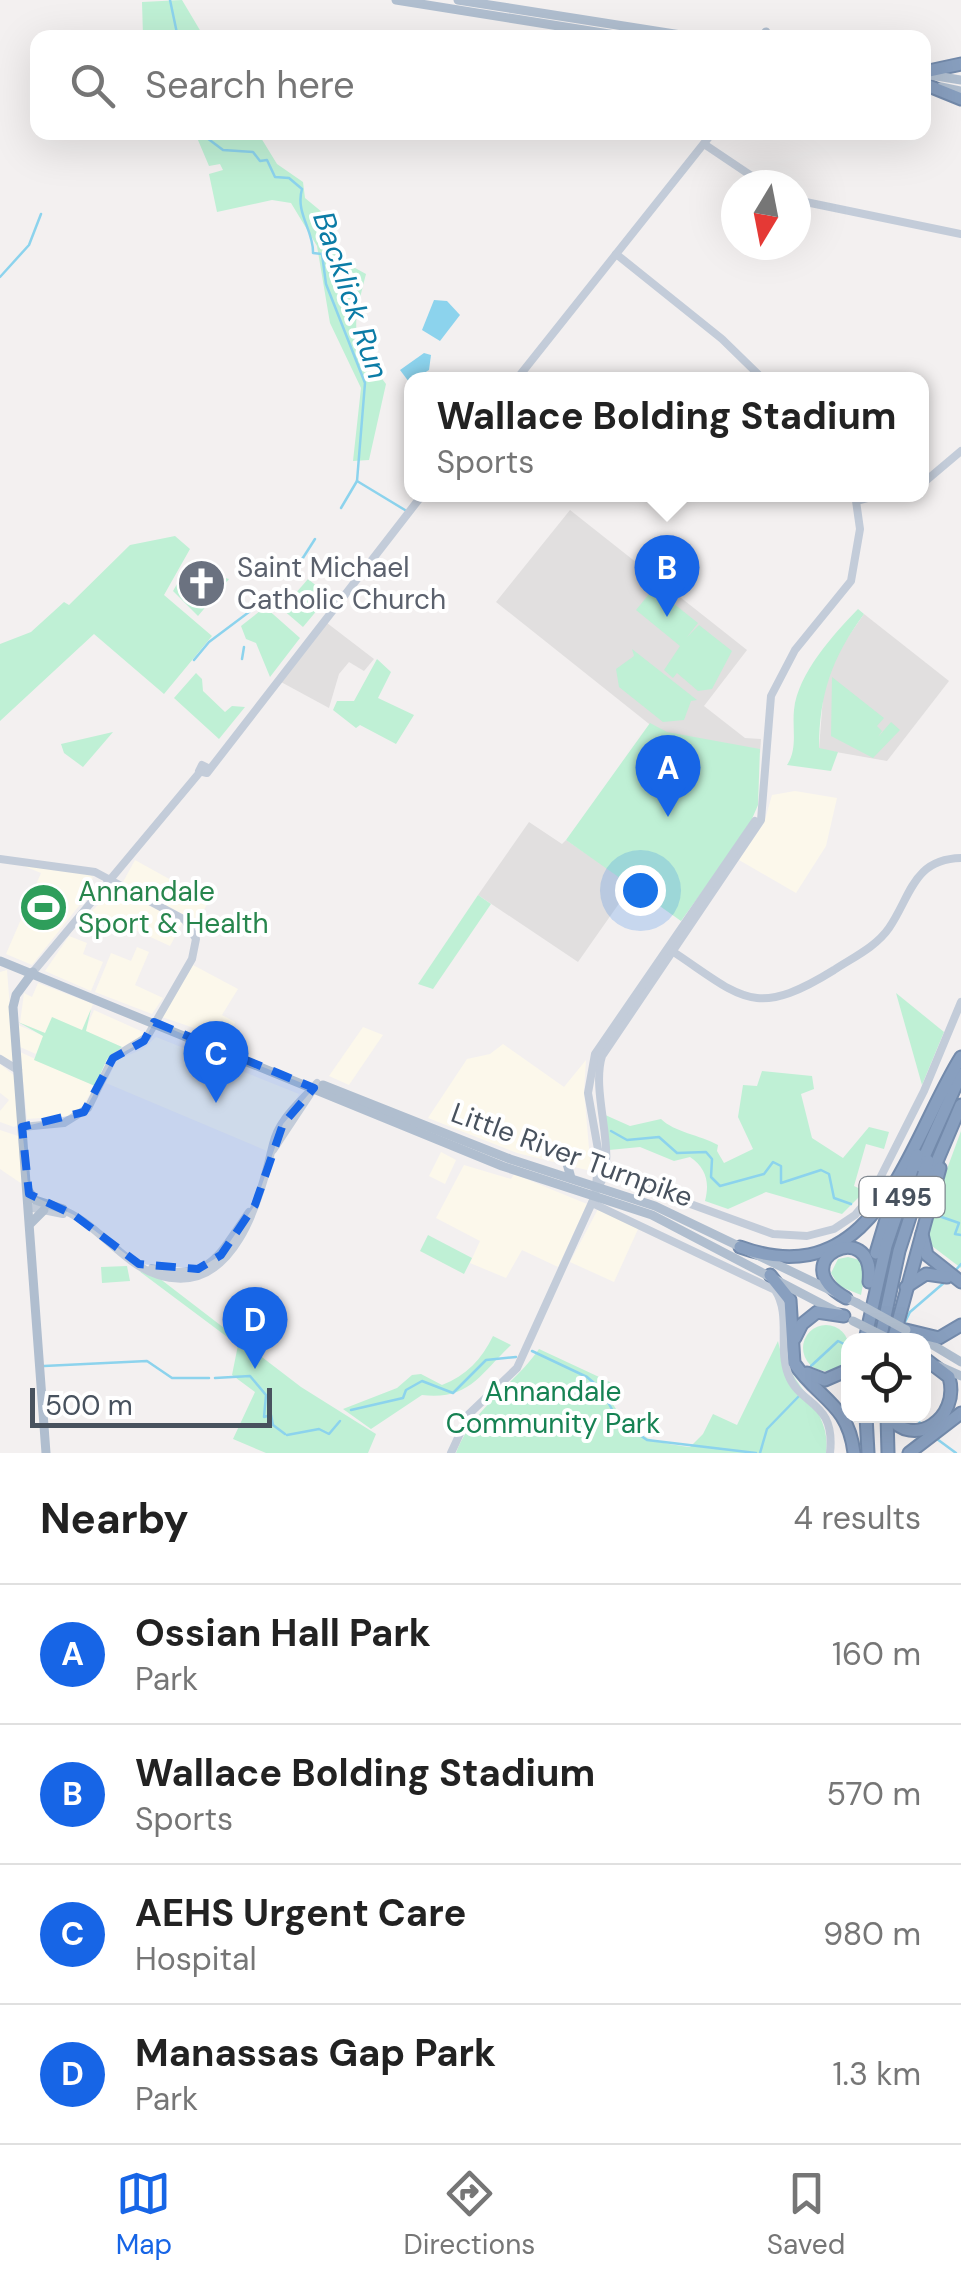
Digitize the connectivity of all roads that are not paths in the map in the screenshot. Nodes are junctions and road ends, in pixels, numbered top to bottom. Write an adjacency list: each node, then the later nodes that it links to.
1 (396, 0): 3 (main road)
2 (458, 0): 3 (main road)
3 (493, 7): 4 (main road); 5 (main road)
4 (598, 30)
5 (647, 30)
6 (961, 64): 7 (highway)
7 (931, 71)
8 (931, 74): 9 (main road)
9 (961, 80)
10 (931, 85): 12 (main road)
11 (931, 87): 13 (highway)
12 (961, 90)
13 (961, 99)
14 (707, 140): 15 (street)
15 (704, 144): 16 (street); 19 (street)
16 (743, 170)
17 (811, 203): 18 (street)
18 (961, 234)
19 (616, 254): 20 (street); 21 (street)
20 (522, 372)
21 (756, 372)
22 (961, 451): 23 (street)
23 (929, 478)
24 (417, 502): 29 (street)
25 (857, 502): 31 (street)
26 (961, 858): 31 (street)
27 (0, 860): 28 (street)
28 (86, 870): 29 (street); 30 (street)
29 (110, 880): 30 (street); 35 (street)
30 (98, 894): 33 (street)
31 (670, 949): 44 (street); 50 (street)
32 (2, 962): 33 (main road, Little River Turnpike)
33 (34, 972): 35 (main road, Little River Turnpike); 38 (main road)
34 (961, 1002): 49 (street)
35 (154, 1022): 40 (main road, Little River Turnpike); 43 (street)
36 (0, 1059): 38 (street)
37 (961, 1059): 47 (highway); 68 (highway, I 495)
38 (18, 1070): 43 (main road)
39 (961, 1074): 69 (highway, I 495)
40 (316, 1086): 46 (main road, Little River Turnpike); 50 (main road, Little River Turnpike); 55 (street)
41 (961, 1089): 71 (highway, I 495)
42 (961, 1109): 52 (highway); 72 (highway, I 495)
43 (22, 1127): 48 (main road)
44 (606, 1158): 49 (street); 50 (street)
45 (566, 1160): 46 (main road)
46 (573, 1179): 50 (main road, Little River Turnpike)
47 (898, 1180): 57 (highway); 60 (highway)
48 (26, 1185): 51 (main road); 53 (main road)
49 (636, 1185): 50 (street)
50 (597, 1191): 57 (main road, Little River Turnpike); 59 (main road, Little River Turnpike); 89 (street); 90 (street)
51 (28, 1206): 53 (street); 54 (street); 56 (main road)
52 (928, 1206): 58 (highway); 62 (highway)
53 (63, 1209): 55 (street)
54 (44, 1210): 55 (street); 56 (main road)
55 (81, 1222)
56 (30, 1225): 88 (main road)
57 (740, 1248): 63 (main road, Little River Turnpike)
58 (940, 1272): 61 (highway); 62 (highway)
59 (770, 1274): 64 (main road, Little River Turnpike); 91 (highway)
60 (869, 1282): 63 (highway); 67 (highway)
61 (960, 1286)
62 (902, 1298): 73 (highway)
63 (851, 1300): 66 (main road, Little River Turnpike, bridge)
64 (848, 1318): 70 (main road, Little River Turnpike, bridge); 80 (highway)
65 (961, 1325): 75 (highway)
66 (906, 1330): 74 (highway, bridge)
67 (865, 1333)
68 (867, 1333)
69 (867, 1333)
70 (875, 1333)
71 (889, 1333)
72 (890, 1333)
73 (890, 1333)
74 (913, 1333)
75 (931, 1336)
76 (931, 1343): 78 (main road)
77 (931, 1361): 81 (main road)
78 (961, 1362)
79 (931, 1363): 83 (highway)
80 (841, 1374)
81 (961, 1376)
82 (961, 1413): 83 (highway)
83 (943, 1422): 86 (highway); 87 (highway)
84 (872, 1423): 91 (highway)
85 (872, 1423): 91 (highway)
86 (895, 1423)
87 (913, 1449)
88 (46, 1453)
89 (452, 1453)
90 (830, 1453)
91 (869, 1453)

